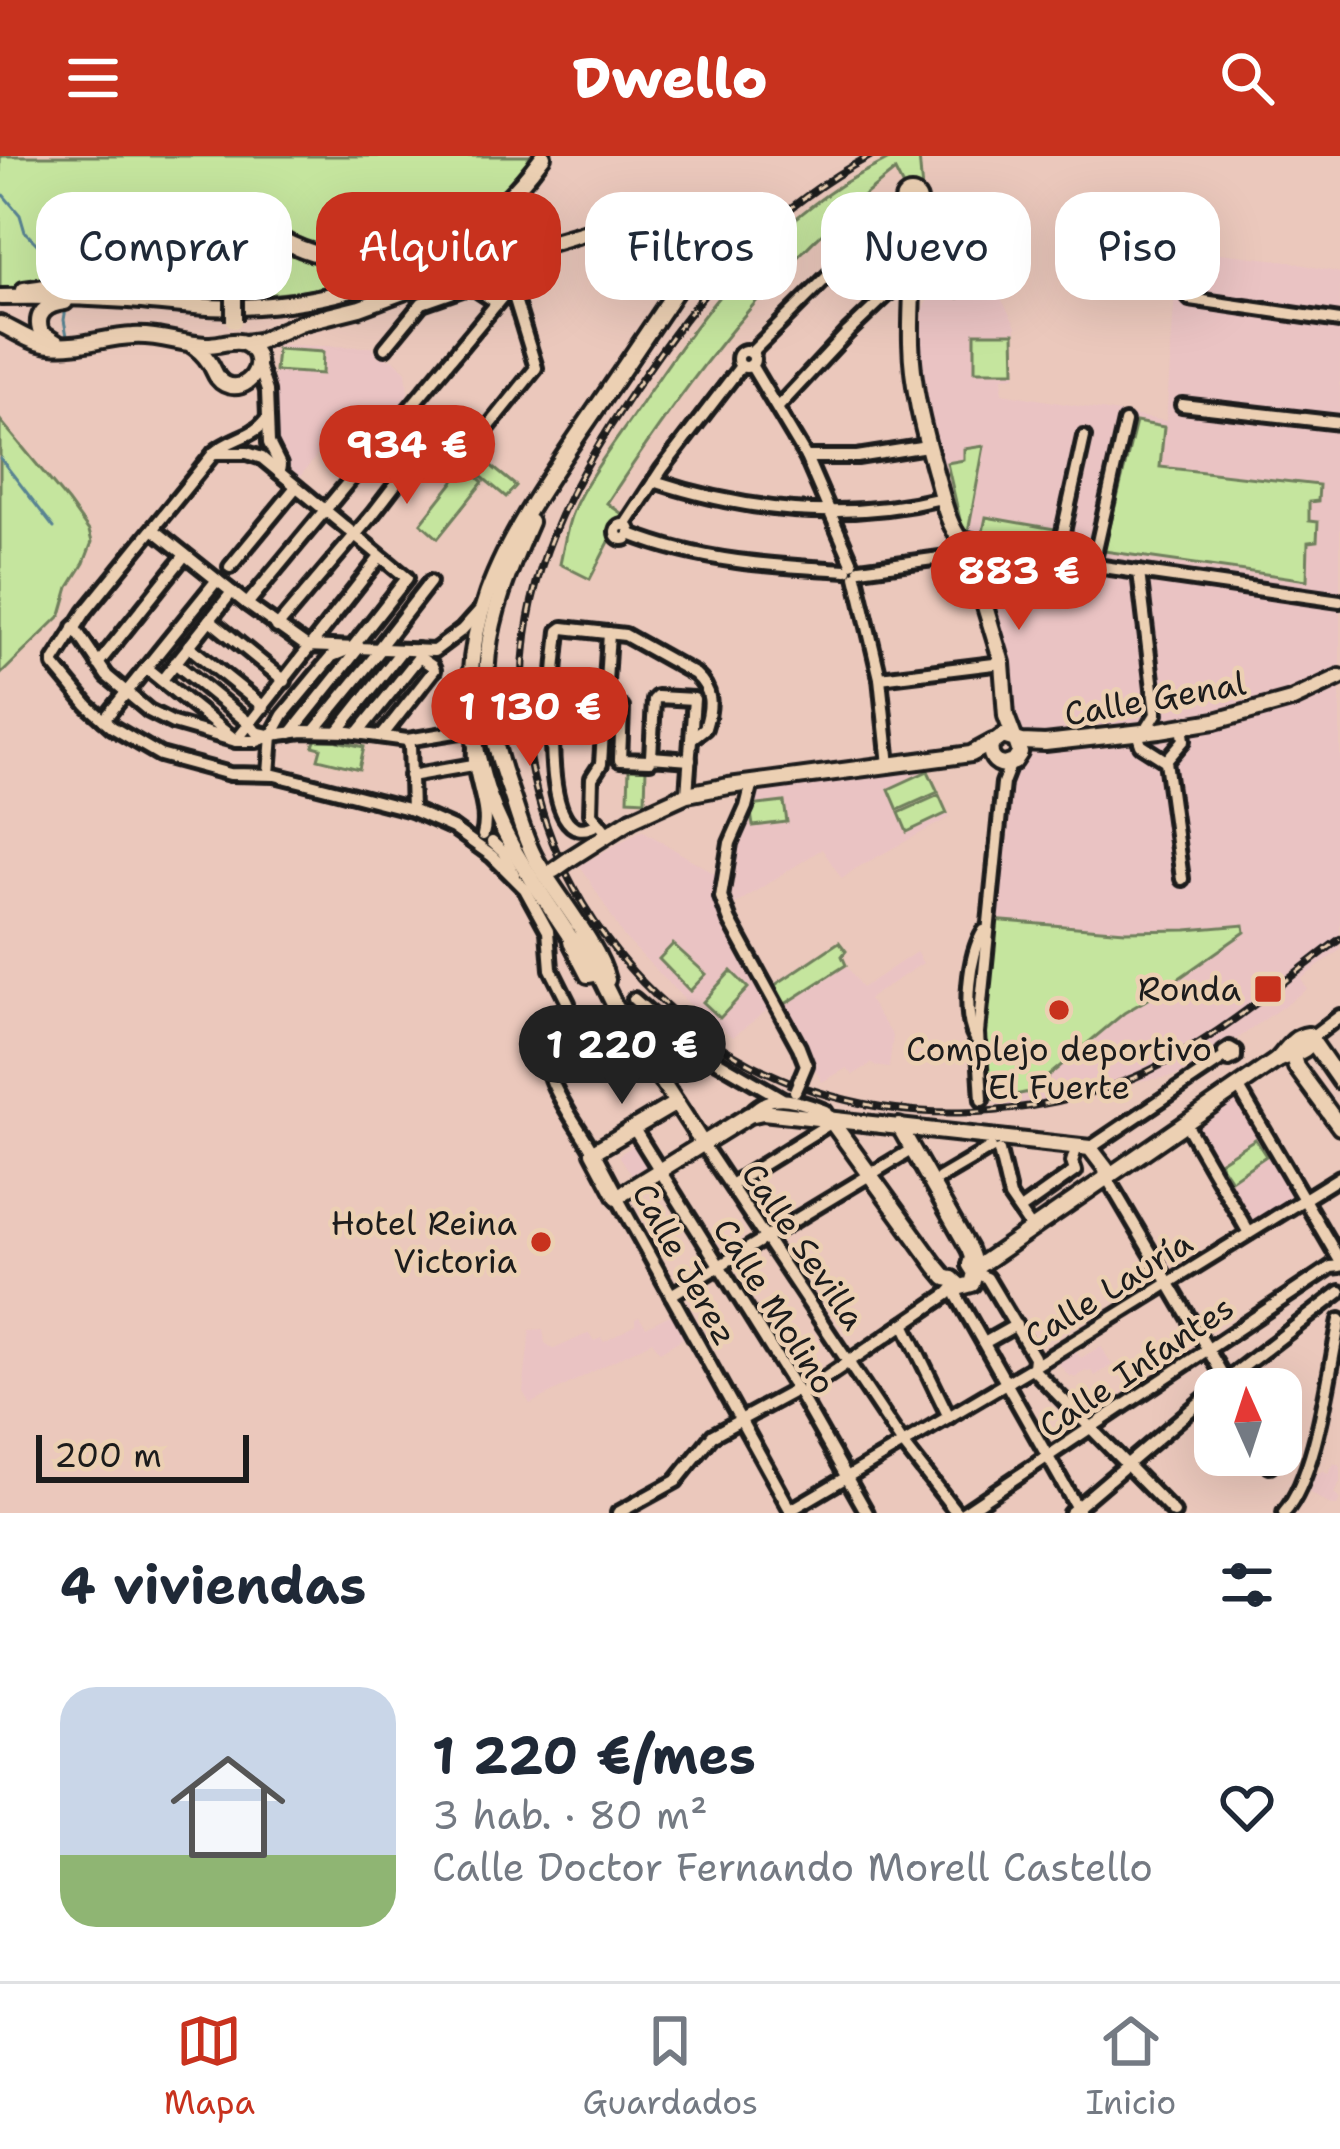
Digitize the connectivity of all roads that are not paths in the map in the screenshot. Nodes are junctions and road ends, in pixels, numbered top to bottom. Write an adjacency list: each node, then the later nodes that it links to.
1 (543, 156): 2 (main road)
2 (514, 192)
3 (561, 240): 38 (main road)
4 (821, 282): 28 (street)
5 (36, 288): 6 (main road)
6 (0, 294): 7 (main road)
7 (36, 296)
8 (316, 297): 10 (main road)
9 (74, 300): 25 (main road)
10 (117, 300)
11 (234, 300): 19 (main road, bridge)
12 (382, 300): 21 (main road)
13 (516, 300): 42 (street)
14 (882, 300): 33 (street)
15 (912, 300): 40 (main road)
16 (1202, 300): 18 (street)
17 (496, 302): 26 (street); 48 (street)
18 (1340, 322)
19 (234, 323): 23 (main road); 24 (main road)
20 (0, 324): 25 (main road)
21 (275, 334): 23 (main road); 27 (main road)
22 (189, 343): 24 (main road); 25 (main road); 29 (main road)
23 (244, 343): 24 (main road); 27 (main road)
24 (225, 344): 29 (main road)
25 (61, 345)
26 (386, 348)
27 (257, 360): 30 (main road); 31 (street)
28 (748, 361): 33 (street); 45 (street)
29 (212, 367): 30 (main road)
30 (244, 384): 31 (street)
31 (267, 398): 34 (street)
32 (1182, 405): 36 (street)
33 (778, 407): 43 (street)
34 (266, 420): 41 (street); 44 (street)
35 (1125, 422): 57 (street)
36 (1340, 422)
37 (1084, 437): 56 (street)
38 (575, 439): 67 (main road, Calle Sevilla); 71 (main road, Calle Sevilla)
39 (424, 446): 51 (street)
40 (927, 446): 43 (street); 47 (main road)
41 (214, 453): 44 (street); 50 (street)
42 (466, 454)
43 (806, 458): 49 (street)
44 (279, 472): 46 (street)
45 (654, 481): 49 (street); 59 (street)
46 (296, 488): 48 (street); 58 (street)
47 (942, 498): 49 (street); 52 (main road)
48 (324, 509): 51 (street); 65 (street)
49 (831, 512): 59 (street)
50 (153, 529): 53 (street); 69 (street)
51 (354, 533): 55 (street); 68 (street)
52 (958, 549): 54 (main road); 59 (street)
53 (185, 555): 61 (street); 80 (street)
54 (975, 556): 56 (street); 79 (main road)
55 (380, 557): 73 (street); 74 (street)
56 (1057, 559): 57 (street)
57 (1093, 564): 60 (street)
58 (230, 567)
59 (854, 570): 84 (street)
60 (1139, 572): 64 (street); 92 (street)
61 (217, 580): 63 (street); 81 (street)
62 (430, 582): 75 (street)
63 (232, 592): 65 (street); 66 (street)
64 (1340, 601)
65 (247, 604): 68 (street)
66 (209, 620): 72 (street); 86 (street)
67 (473, 622): 71 (main road); 77 (street); 83 (main road, Calle Sevilla)
68 (277, 627): 73 (street)
69 (74, 628): 80 (street); 94 (street, Calle Jerez)
70 (609, 633): 105 (street); 123 (street); 123 (street)
71 (488, 640): 83 (main road, Calle Sevilla)
72 (188, 646): 78 (street); 90 (street)
73 (310, 646): 74 (street); 86 (street)
74 (356, 648): 75 (street); 99 (street); 103 (street)
75 (380, 649): 76 (street); 97 (street)
76 (402, 650): 77 (street); 98 (street)
77 (418, 654): 100 (street); 104 (street)
78 (175, 663): 85 (street); 95 (street)
79 (1002, 663): 84 (street); 93 (main road)
80 (98, 664): 87 (street)
81 (146, 668): 85 (street); 87 (street)
82 (1340, 677): 96 (main road, Calle Genal)
83 (478, 678): 88 (main road, Calle Sevilla); 89 (main road, Calle Sevilla)
84 (880, 678): 117 (street)
85 (162, 680): 109 (street)
86 (285, 681): 90 (street)
87 (126, 694): 94 (street); 109 (street)
88 (488, 700): 89 (main road); 125 (main road, Calle Sevilla)
89 (471, 701): 102 (main road, Calle Sevilla)
90 (264, 707): 95 (street)
91 (622, 708): 112 (street)
92 (1156, 714): 96 (street); 101 (street)
93 (1006, 716): 107 (main road); 108 (main road)
94 (104, 720): 118 (street, Calle Jerez)
95 (250, 724): 103 (street); 109 (street)
96 (1178, 727): 101 (main road, Calle Genal); 114 (street)
97 (314, 731): 98 (street); 99 (street)
98 (338, 731): 100 (street)
99 (290, 733): 103 (street)
100 (358, 733): 104 (street)
101 (1141, 733): 110 (main road, Calle Genal); 114 (street)
102 (474, 734): 106 (street); 116 (street); 127 (main road, Calle Sevilla)
103 (272, 735): 109 (street); 118 (street)
104 (382, 736): 106 (street)
105 (692, 738): 112 (street); 113 (street)
106 (407, 740): 119 (street)
107 (994, 740): 108 (main road); 111 (main road); 115 (main road)
108 (1016, 740): 110 (main road, Calle Genal); 115 (main road)
109 (236, 741)
110 (1045, 743): 115 (main road, Calle Genal)
111 (971, 754): 115 (main road); 117 (main road)
112 (651, 757): 113 (street)
113 (690, 760): 121 (street)
114 (1166, 761): 126 (street)
115 (1005, 762): 136 (street)
116 (473, 765): 119 (street); 124 (street)
117 (889, 765): 120 (main road)
118 (268, 774): 122 (street, Calle Jerez)
119 (410, 776): 122 (street)
120 (752, 783): 121 (main road); 135 (street, bridge)
121 (688, 794): 123 (main road)
122 (412, 810): 124 (street, Calle Jerez)
123 (603, 828): 125 (main road, bridge)
124 (481, 840): 148 (street, Calle Jerez)
125 (549, 872): 127 (main road, Calle Sevilla)
126 (1182, 879)
127 (598, 966): 137 (main road, Calle Sevilla)
128 (634, 999): 135 (street)
129 (1340, 1016): 130 (street)
130 (1312, 1036): 132 (main road); 133 (main road)
131 (1225, 1057): 146 (street)
132 (1290, 1057): 134 (main road); 142 (main road)
133 (1340, 1081)
134 (1239, 1088): 140 (main road); 156 (street)
135 (789, 1096): 138 (street); 139 (street)
136 (982, 1100)
137 (676, 1103): 143 (main road); 144 (main road, Calle Sevilla)
138 (759, 1110): 139 (main road); 144 (main road)
139 (831, 1120): 141 (main road); 150 (main road); 154 (street)
140 (1186, 1124): 153 (main road); 159 (street)
141 (898, 1126): 145 (main road); 147 (main road)
142 (1340, 1127)
143 (634, 1129): 148 (main road); 149 (street, Calle Molino)
144 (702, 1143): 149 (main road); 154 (street, Calle Sevilla)
145 (990, 1145): 146 (main road); 152 (street); 157 (street)
146 (1083, 1147): 153 (main road); 157 (street)
147 (911, 1150): 150 (street); 163 (main road)
148 (593, 1153): 155 (main road, Calle Jerez)
149 (660, 1170): 155 (main road); 162 (street, Calle Molino)
150 (868, 1175): 160 (street); 164 (main road)
151 (1340, 1177): 156 (street, Calle Lauría)
152 (940, 1178)
153 (1107, 1178): 158 (main road); 165 (street)
154 (732, 1184): 160 (street, Calle Sevilla)
155 (617, 1197): 167 (street, Calle Jerez)
156 (1304, 1200): 159 (street, Calle Lauría); 161 (street)
157 (1020, 1210): 158 (street)
158 (1032, 1228): 163 (main road)
159 (1249, 1233): 165 (street, Calle Lauría)
160 (765, 1237): 162 (street); 173 (street, Calle Sevilla)
161 (1340, 1263): 172 (street, Calle Infantes)
162 (718, 1266): 167 (street); 178 (street, Calle Molino)
163 (973, 1269): 164 (main road); 170 (street)
164 (955, 1283): 169 (street); 171 (street)
165 (1169, 1283): 172 (street); 174 (street, Calle Lauría)
166 (1340, 1292): 176 (street)
167 (671, 1295): 181 (street, Calle Jerez)
168 (1340, 1320): 193 (street)
169 (904, 1324): 173 (street); 180 (street)
170 (1016, 1325): 171 (street); 174 (street)
171 (984, 1343): 177 (street)
172 (1208, 1351): 175 (street); 182 (street, Calle Infantes)
173 (849, 1362): 178 (street); 183 (street, Calle Sevilla)
174 (1033, 1367): 177 (street, Calle Lauría); 182 (street)
175 (1219, 1368)
176 (1248, 1368)
177 (1005, 1383): 180 (street, Calle Lauría); 184 (street)
178 (798, 1393): 181 (street); 186 (street, Calle Molino)
179 (1194, 1411): 185 (street)
180 (949, 1417): 183 (street, Calle Lauría)
181 (740, 1420): 187 (street, Calle Jerez); 189 (street)
182 (1091, 1428): 184 (street, Calle Infantes); 185 (street)
183 (903, 1444): 186 (street, Calle Lauría); 191 (street, Calle Sevilla)
184 (1048, 1457): 188 (street); 191 (street, Calle Infantes)
185 (1126, 1464): 188 (street); 192 (street)
186 (847, 1478): 187 (street, Calle Lauría); 190 (street, Calle Molino)
187 (792, 1511)
188 (1075, 1511)
189 (623, 1512)
190 (867, 1513)
191 (960, 1513)
192 (1174, 1513)
193 (1284, 1513)

